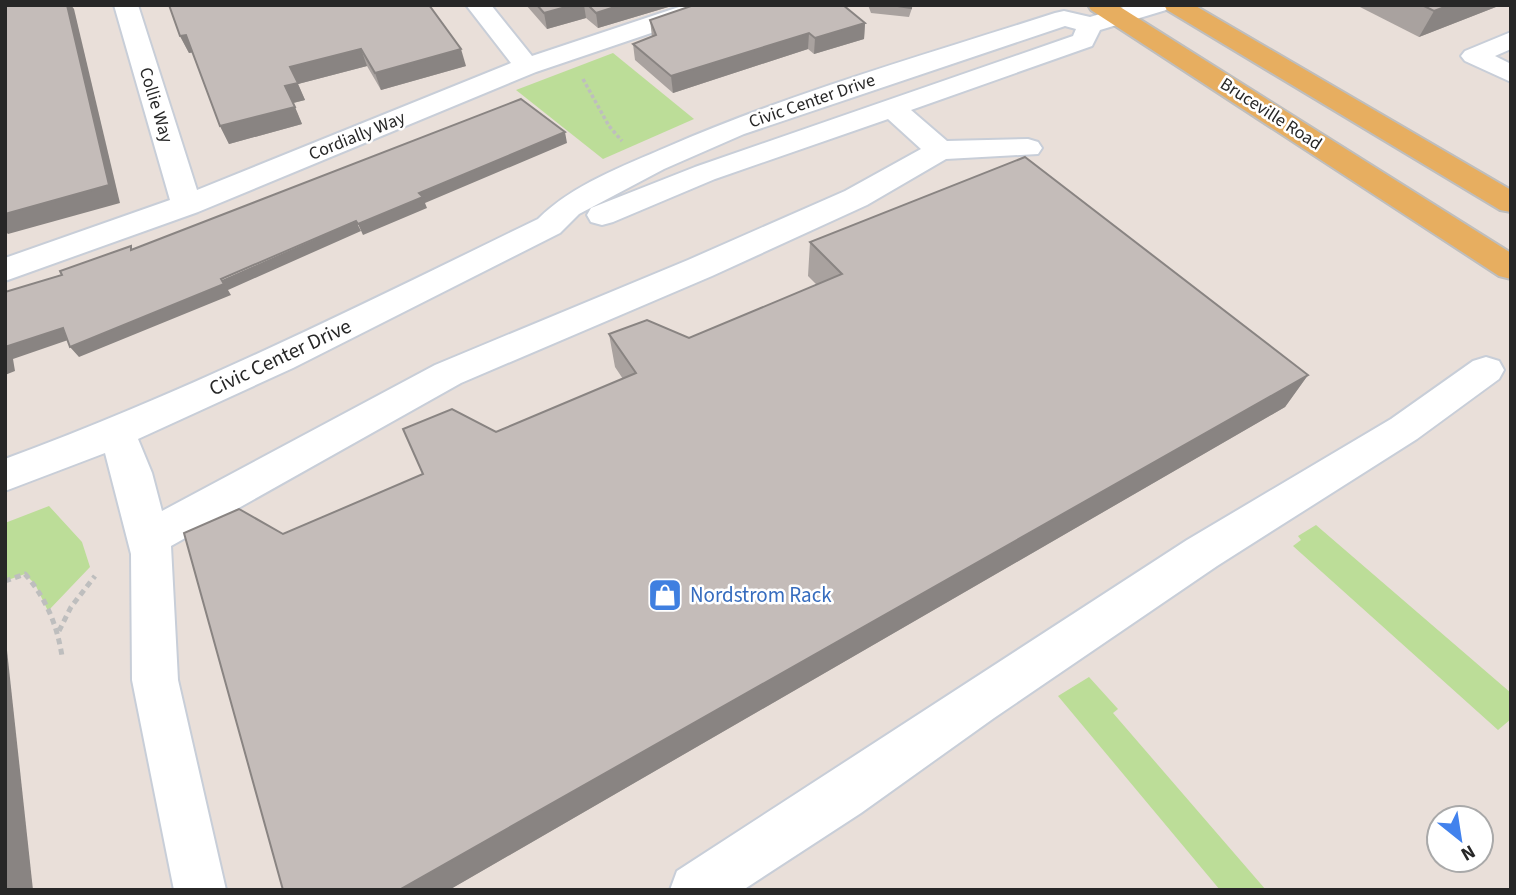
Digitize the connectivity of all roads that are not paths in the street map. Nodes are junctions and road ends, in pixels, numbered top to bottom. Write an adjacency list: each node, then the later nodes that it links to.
1 (126, 5): 14 (street, Collie Way)
2 (478, 5): 8 (street)
3 (710, 5): 8 (street, Cordially Way)
4 (1157, 5): 6 (street, Civic Center Drive)
5 (1176, 5): 13 (main road)
6 (1103, 16): 10 (street, Civic Center Drive); 15 (main road, Bruceville Road); 16 (street, Civic Center Drive)
7 (1511, 40): 9 (street)
8 (527, 66): 14 (street, Cordially Way)
9 (1511, 74)
10 (891, 107): 12 (street); 16 (street, Civic Center Drive)
11 (1028, 148): 12 (street)
12 (940, 150): 23 (street)
13 (1511, 203)
14 (187, 205): 19 (street, Cordially Way)
15 (1442, 224): 17 (main road, Bruceville Road); 18 (main road, Bruceville Road)
16 (549, 226): 21 (street, Civic Center Drive)
17 (1511, 256)
18 (1511, 268)
19 (5, 270)
20 (1486, 370): 25 (street)
21 (116, 431): 22 (street, Civic Center Drive); 23 (street)
22 (5, 475)
23 (148, 538): 24 (street)
24 (200, 890)
25 (696, 890)

